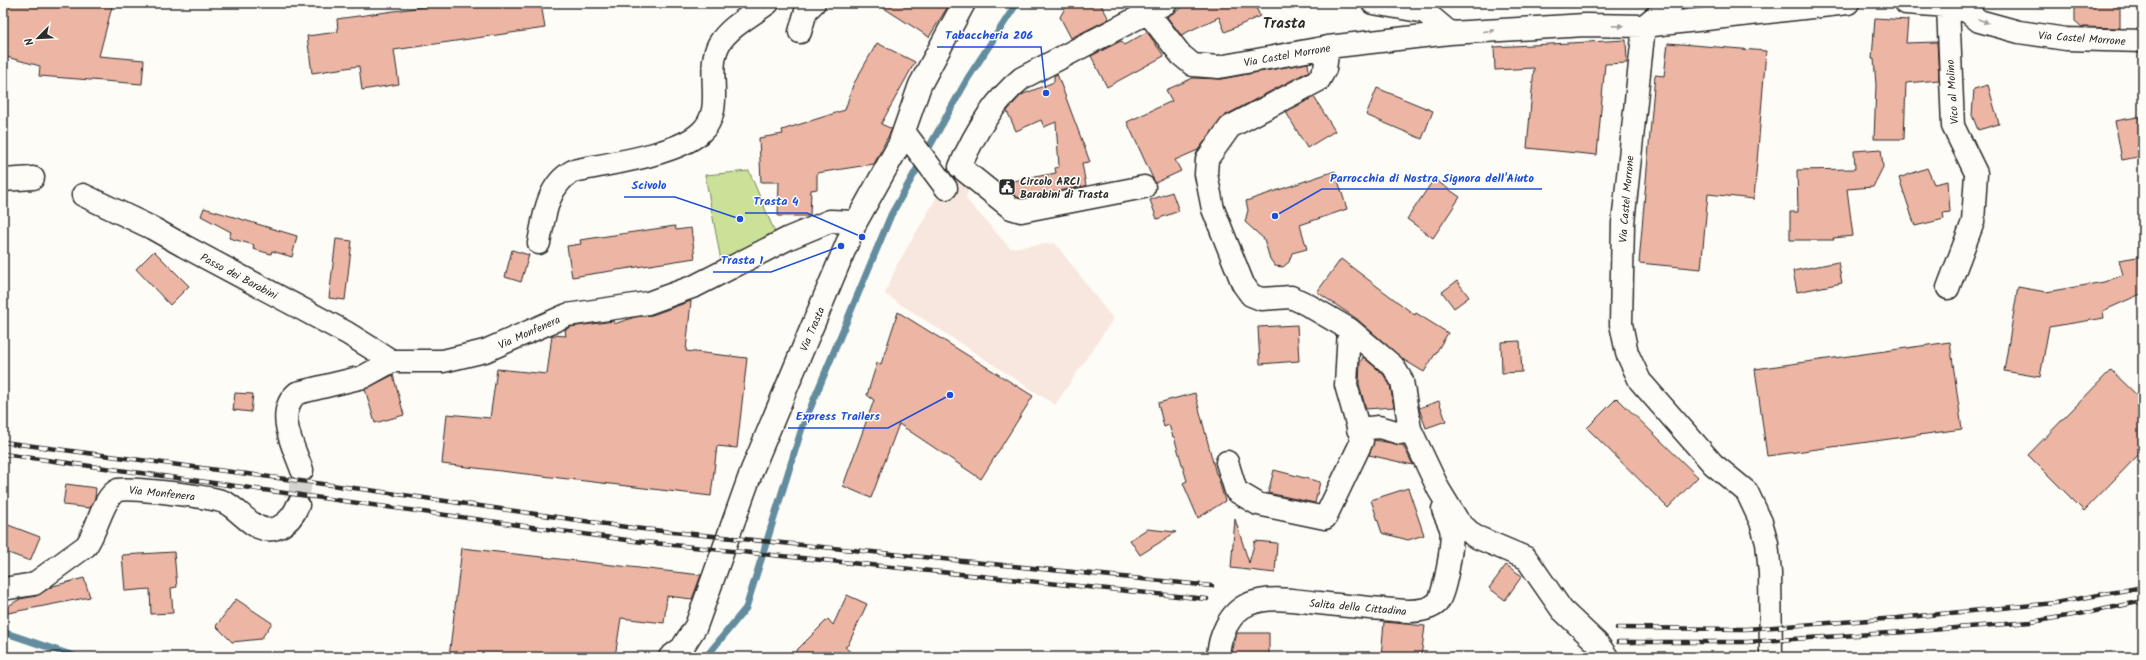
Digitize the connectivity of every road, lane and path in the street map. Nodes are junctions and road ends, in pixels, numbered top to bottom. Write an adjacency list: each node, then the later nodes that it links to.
1 (768, 3): 22 (street)
2 (814, 3): 11 (street)
3 (964, 3): 15 (street, Via Trasta)
4 (1373, 3): 12 (street)
5 (1672, 3): 10 (street)
6 (1848, 3): 10 (street, Via Castel Morrone)
7 (1906, 3): 8 (street, Via Castel Morrone)
8 (1948, 6): 13 (street, Via Castel Morrone, one-way to 13); 23 (street, Vico al Molino)
9 (1157, 8): 14 (street, Via Castel Morrone); 18 (street)
10 (1644, 26): 12 (street, Via Castel Morrone, one-way to 10); 36 (street, Via Castel Morrone)
11 (800, 32)
12 (1450, 33): 14 (street, Via Castel Morrone)
13 (2143, 41)
14 (1328, 46): 24 (street)
15 (908, 138): 19 (street); 21 (street, Via Trasta)
16 (33, 178): 17 (street)
17 (3, 180)
18 (1144, 187)
19 (946, 188)
20 (83, 195): 25 (street, Passo dei Barabini)
21 (856, 222): 25 (street, Via Monfenera); 33 (street, Via Trasta)
22 (539, 243)
23 (1948, 288)
24 (1348, 329): 26 (street); 27 (street)
25 (392, 361): 29 (street, Via Monfenera)
26 (1410, 429): 27 (street); 30 (street)
27 (1358, 430): 28 (street)
28 (1227, 462)
29 (302, 470)
30 (1439, 490): 34 (street, Salita della Cittadina); 35 (street)
31 (298, 505): 32 (street, Via Monfenera)
32 (3, 589)
33 (670, 657)
34 (1218, 657)
35 (1607, 657)
36 (1771, 657)

